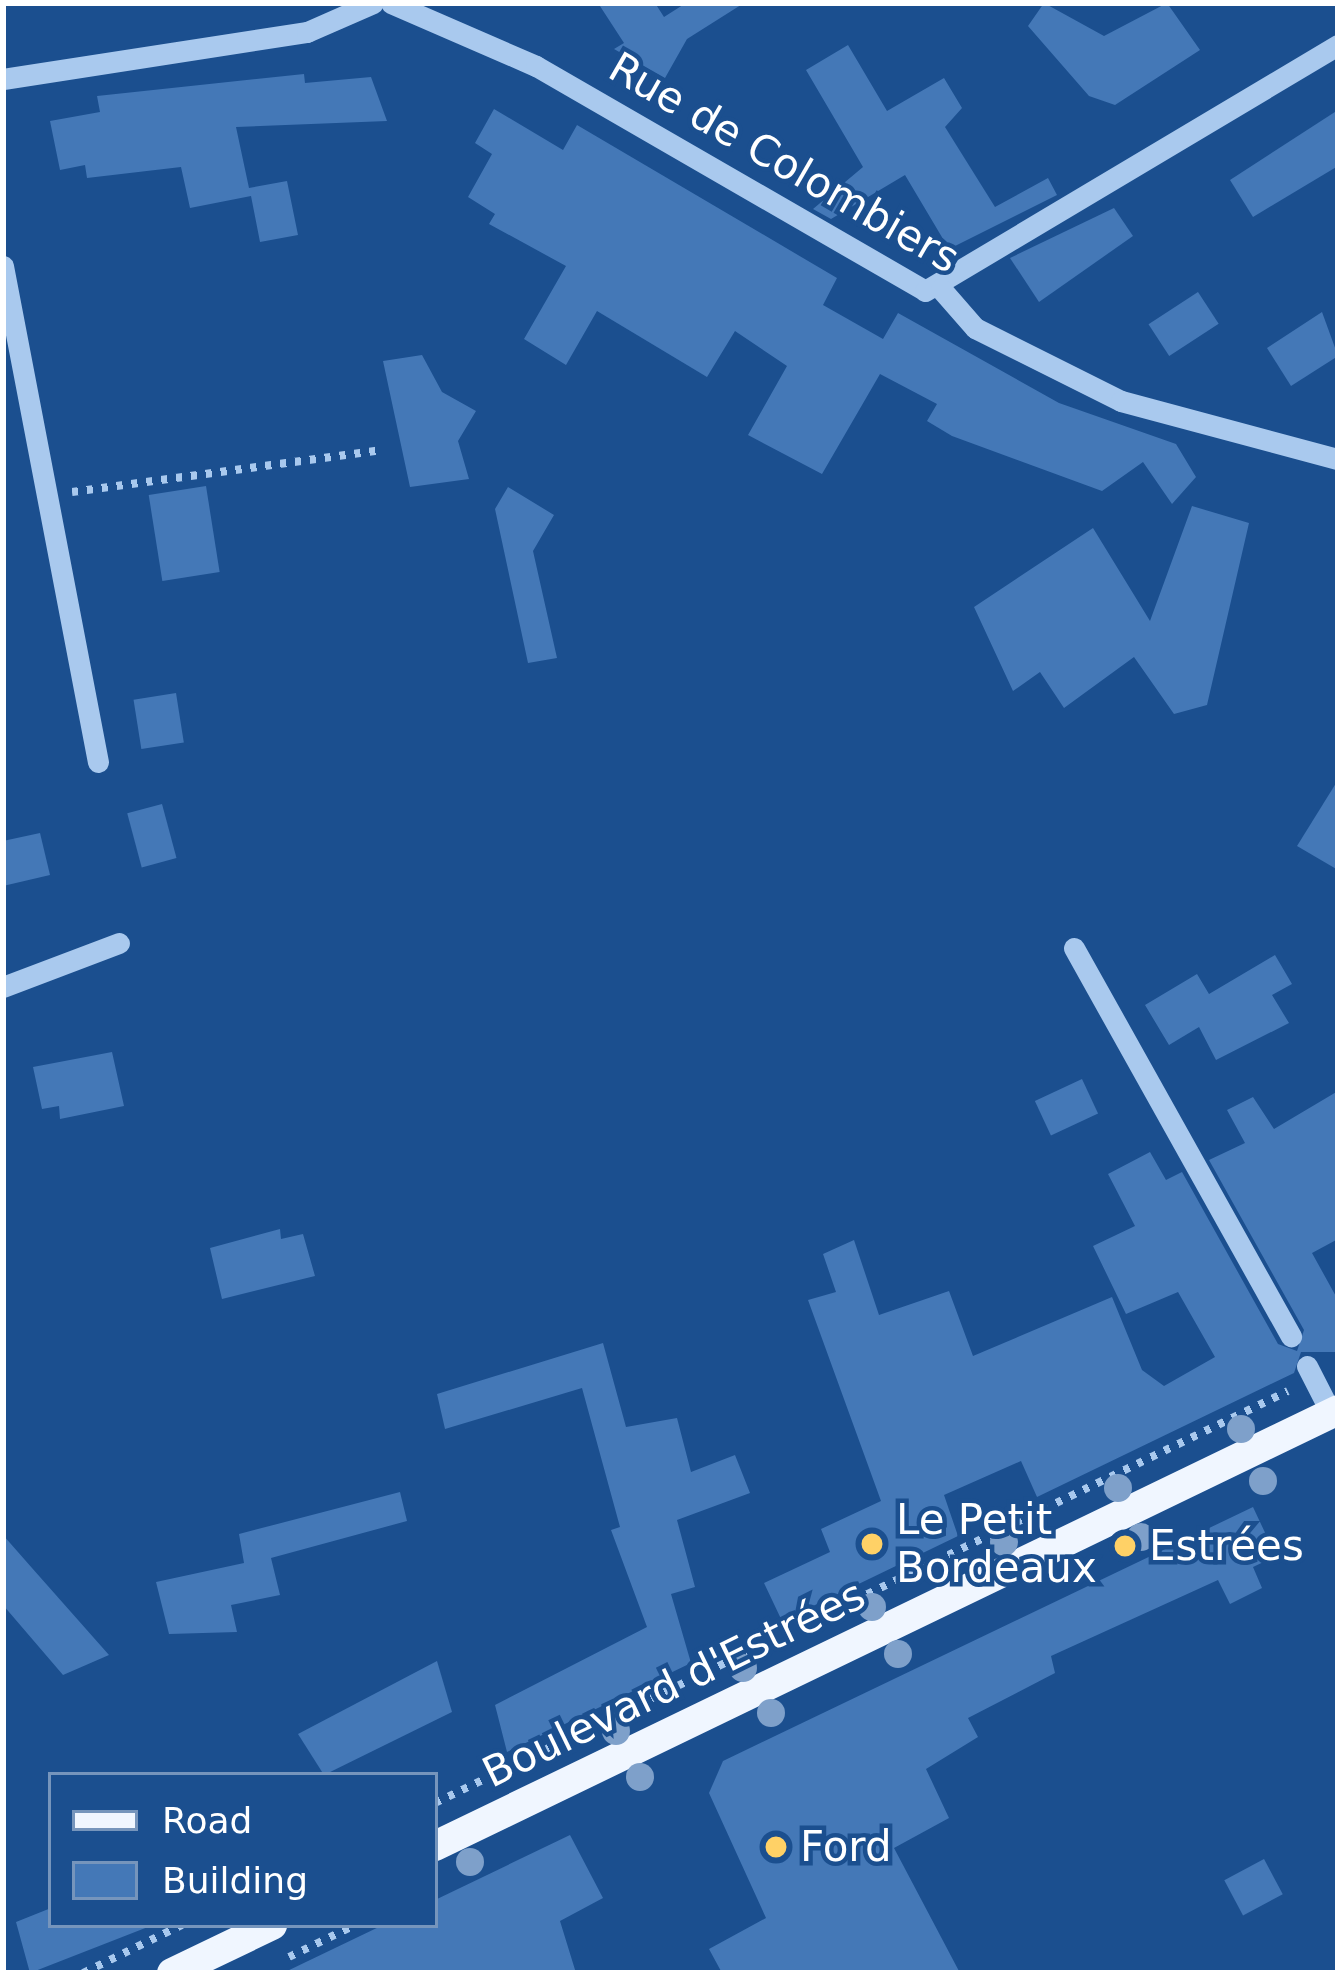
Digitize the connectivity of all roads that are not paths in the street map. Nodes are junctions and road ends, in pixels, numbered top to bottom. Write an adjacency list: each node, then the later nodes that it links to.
1 (373, 3): 4 (street)
2 (392, 3): 6 (street, Rue de Colombiers)
3 (1338, 44): 6 (street)
4 (3, 79)
5 (3, 266): 8 (street)
6 (940, 289): 7 (street, Rue de Colombiers)
7 (1338, 459)
8 (98, 762)
9 (119, 943): 11 (street)
10 (1074, 948): 12 (street)
11 (3, 987)
12 (1291, 1337)
13 (1311, 1372): 14 (street)
14 (1335, 1412): 15 (main road, Boulevard d'Estrées)
15 (438, 1845)
16 (266, 1928): 17 (main road)
17 (172, 1973)

